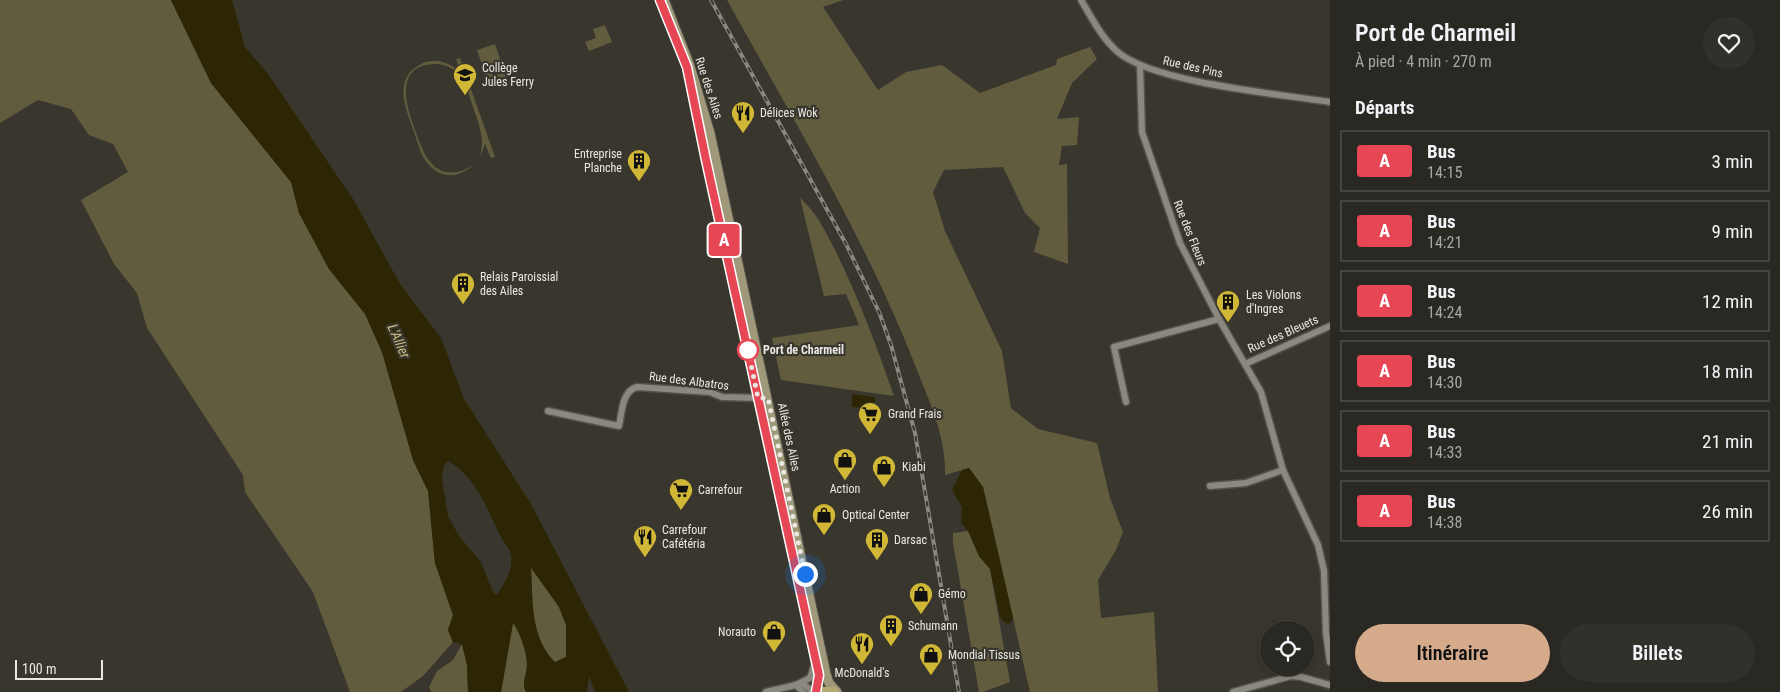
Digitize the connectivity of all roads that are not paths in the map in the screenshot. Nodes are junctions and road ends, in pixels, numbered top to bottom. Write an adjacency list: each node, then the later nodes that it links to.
1 (660, 0): 6 (main road, Rue des Ailes)
2 (664, 0): 7 (main road, Rue des Ailes)
3 (1081, 0): 4 (street, Rue des Pins)
4 (1140, 65): 5 (street, Rue des Pins); 8 (street, Rue des Fleurs)
5 (1330, 102)
6 (711, 178): 11 (main road, Allée des Ailes)
7 (722, 186): 11 (main road, Allée des Ailes)
8 (1219, 319): 10 (street, Rue des Fleurs); 12 (street)
9 (1330, 326): 10 (street, Rue des Bleuets)
10 (1245, 364): 14 (street, Rue des Fleurs)
11 (763, 398): 13 (street, Rue des Albatros); 16 (main road, Allée des Ailes); 24 (main road, Allée des Ailes)
12 (1126, 402)
13 (548, 411)
14 (1283, 470): 15 (street); 17 (street, Rue des Fleurs)
15 (1210, 486)
16 (815, 662): 18 (street); 22 (main road, Allée des Ailes)
17 (1330, 662)
18 (799, 684): 20 (street); 21 (street); 22 (street)
19 (1330, 686): 25 (street)
20 (766, 692)
21 (802, 692)
22 (814, 692)
23 (821, 692): 24 (main road)
24 (835, 692)
25 (1233, 692)

